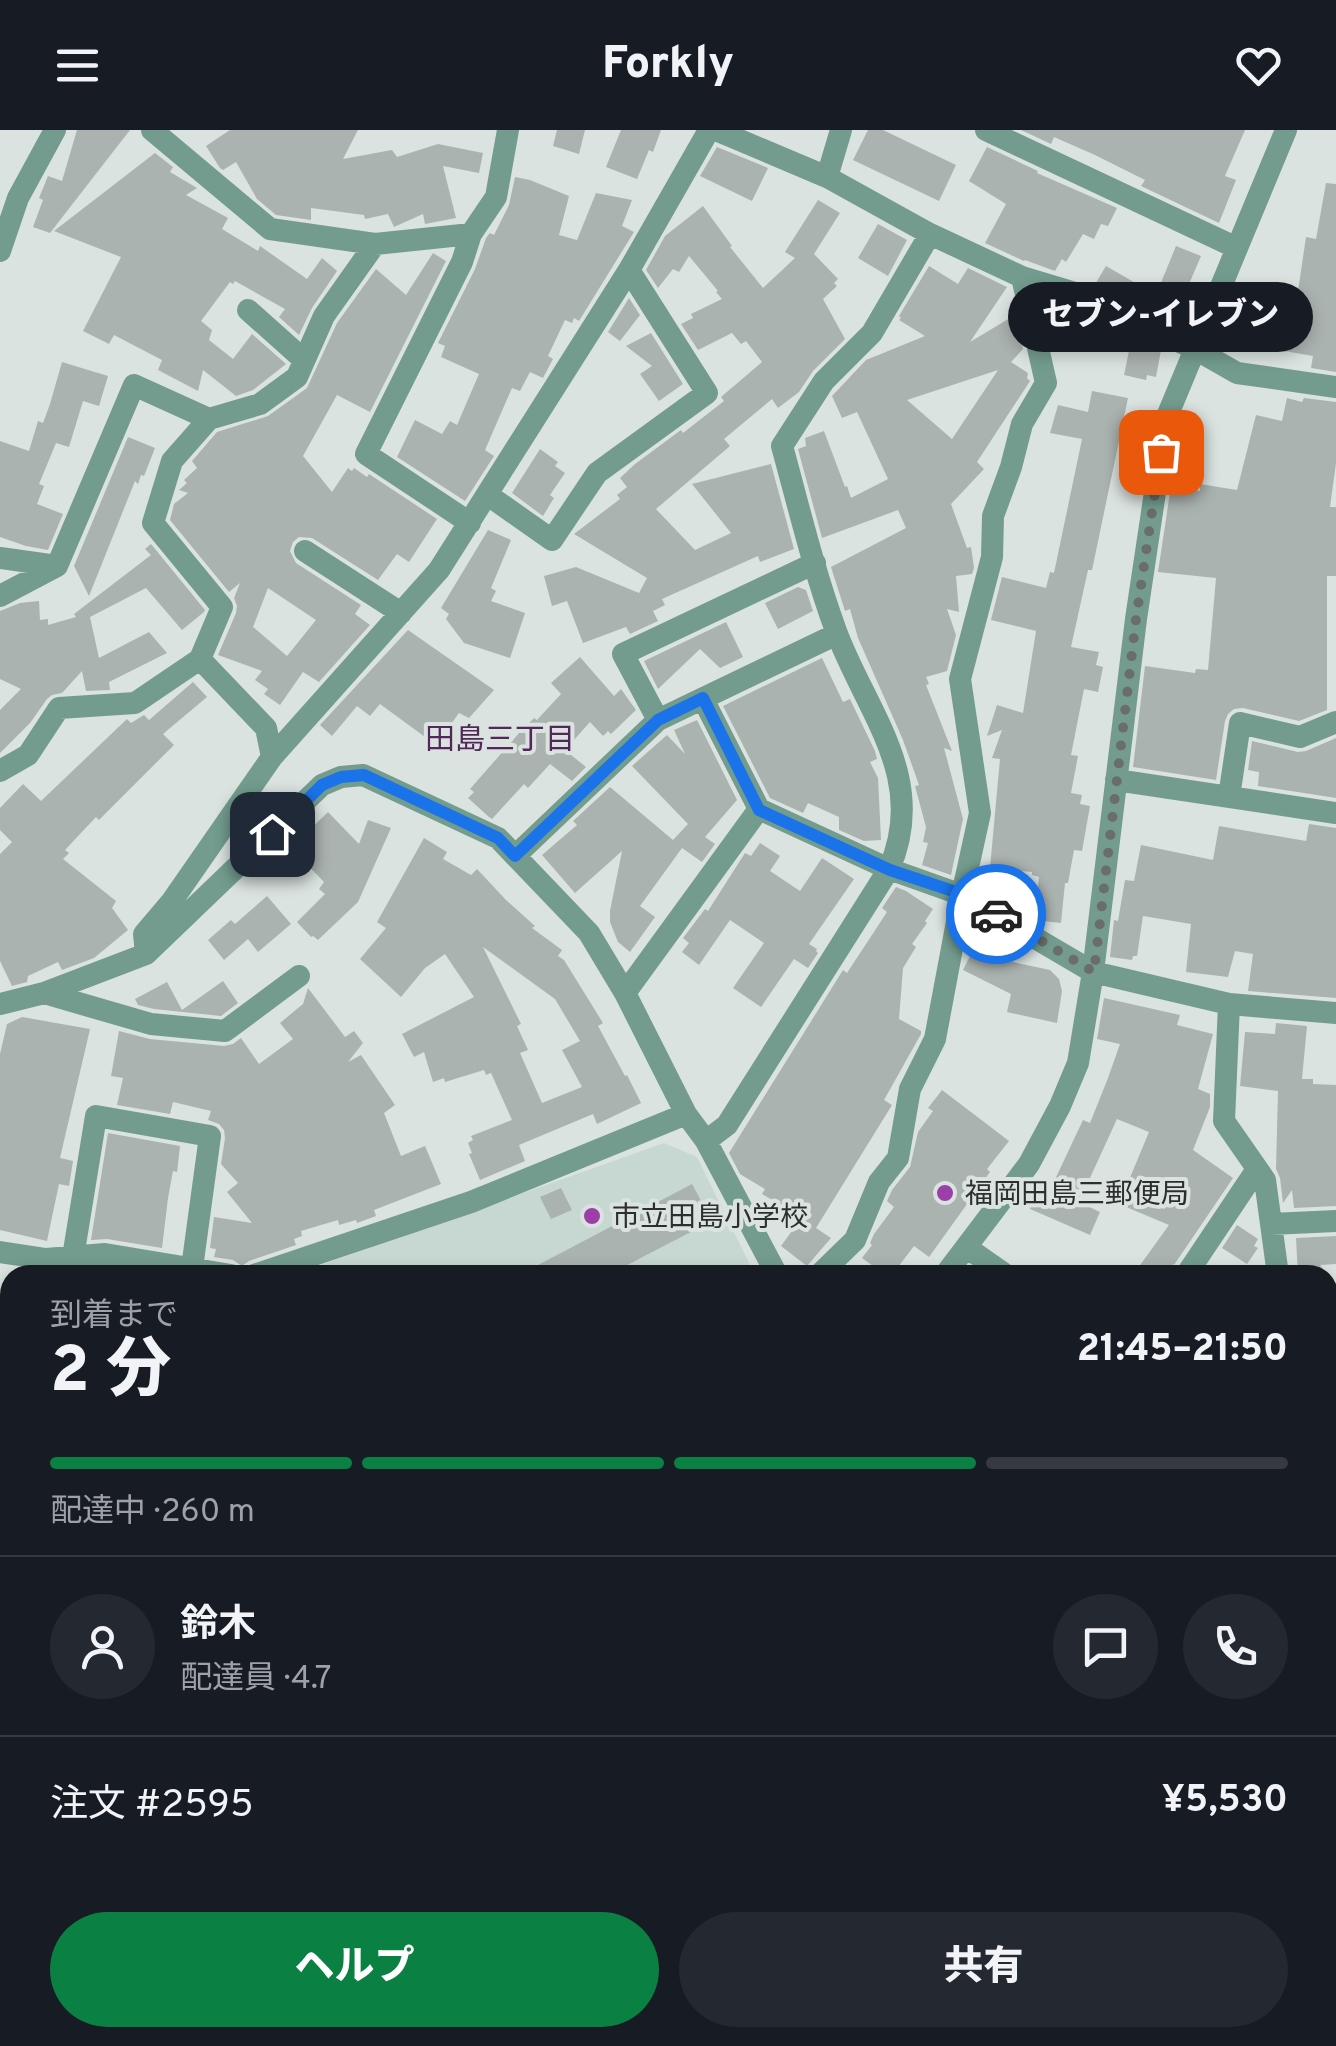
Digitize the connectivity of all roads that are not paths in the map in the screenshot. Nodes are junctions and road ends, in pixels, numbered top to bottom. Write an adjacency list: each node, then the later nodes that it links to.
1 (55, 130): 10 (street)
2 (152, 130): 13 (street)
3 (508, 130): 11 (street)
4 (713, 130): 8 (street); 16 (street)
5 (840, 130): 9 (street)
6 (986, 130): 14 (street)
7 (1286, 130): 14 (street)
8 (747, 136): 9 (street)
9 (827, 177): 12 (street)
10 (9, 198): 15 (street)
11 (471, 234): 13 (street); 24 (street)
12 (930, 234): 17 (street); 27 (street)
13 (376, 244): 20 (street)
14 (1237, 248): 19 (street)
15 (0, 251)
16 (629, 270): 23 (street); 23 (street)
17 (1022, 277): 19 (street); 44 (street)
18 (248, 310): 20 (street)
19 (1195, 349): 21 (street); 38 (street)
20 (304, 360): 22 (street)
21 (1336, 387)
22 (209, 418): 28 (street); 32 (street)
23 (488, 495): 24 (street)
24 (470, 523): 30 (street)
25 (304, 551): 30 (street)
26 (0, 558): 28 (street)
27 (814, 563): 31 (street); 34 (street)
28 (57, 566): 29 (street)
29 (0, 596)
30 (401, 613): 36 (street)
31 (836, 634): 33 (street); 43 (street)
32 (200, 660): 36 (street); 37 (street)
33 (703, 698): 34 (street); 40 (street)
34 (658, 720): 42 (street)
35 (1336, 722): 39 (street)
36 (272, 756): 45 (street)
37 (0, 771)
38 (1116, 780): 39 (street); 46 (street)
39 (1230, 797): 41 (street)
40 (759, 810): 43 (street); 49 (street)
41 (1336, 813)
42 (515, 856): 45 (street); 49 (street)
43 (890, 870): 44 (street); 54 (street)
44 (962, 894): 46 (street); 65 (street)
45 (146, 954): 48 (street)
46 (1094, 972): 50 (street); 58 (street)
47 (299, 976): 48 (street)
48 (44, 993): 51 (street)
49 (625, 993): 53 (street)
50 (1229, 1004): 52 (street); 55 (street)
51 (0, 1005)
52 (1336, 1013)
53 (686, 1114): 54 (street); 63 (street)
54 (706, 1142): 64 (street)
55 (1257, 1169): 57 (street); 68 (street)
56 (1336, 1221): 57 (street)
57 (1271, 1224): 69 (street)
58 (966, 1247): 66 (street); 67 (street)
59 (0, 1252): 60 (street)
60 (73, 1257): 61 (street); 62 (street)
61 (173, 1265)
62 (192, 1265)
63 (284, 1265)
64 (773, 1265)
65 (830, 1265)
66 (952, 1265)
67 (992, 1265)
68 (1193, 1265)
69 (1277, 1265)

